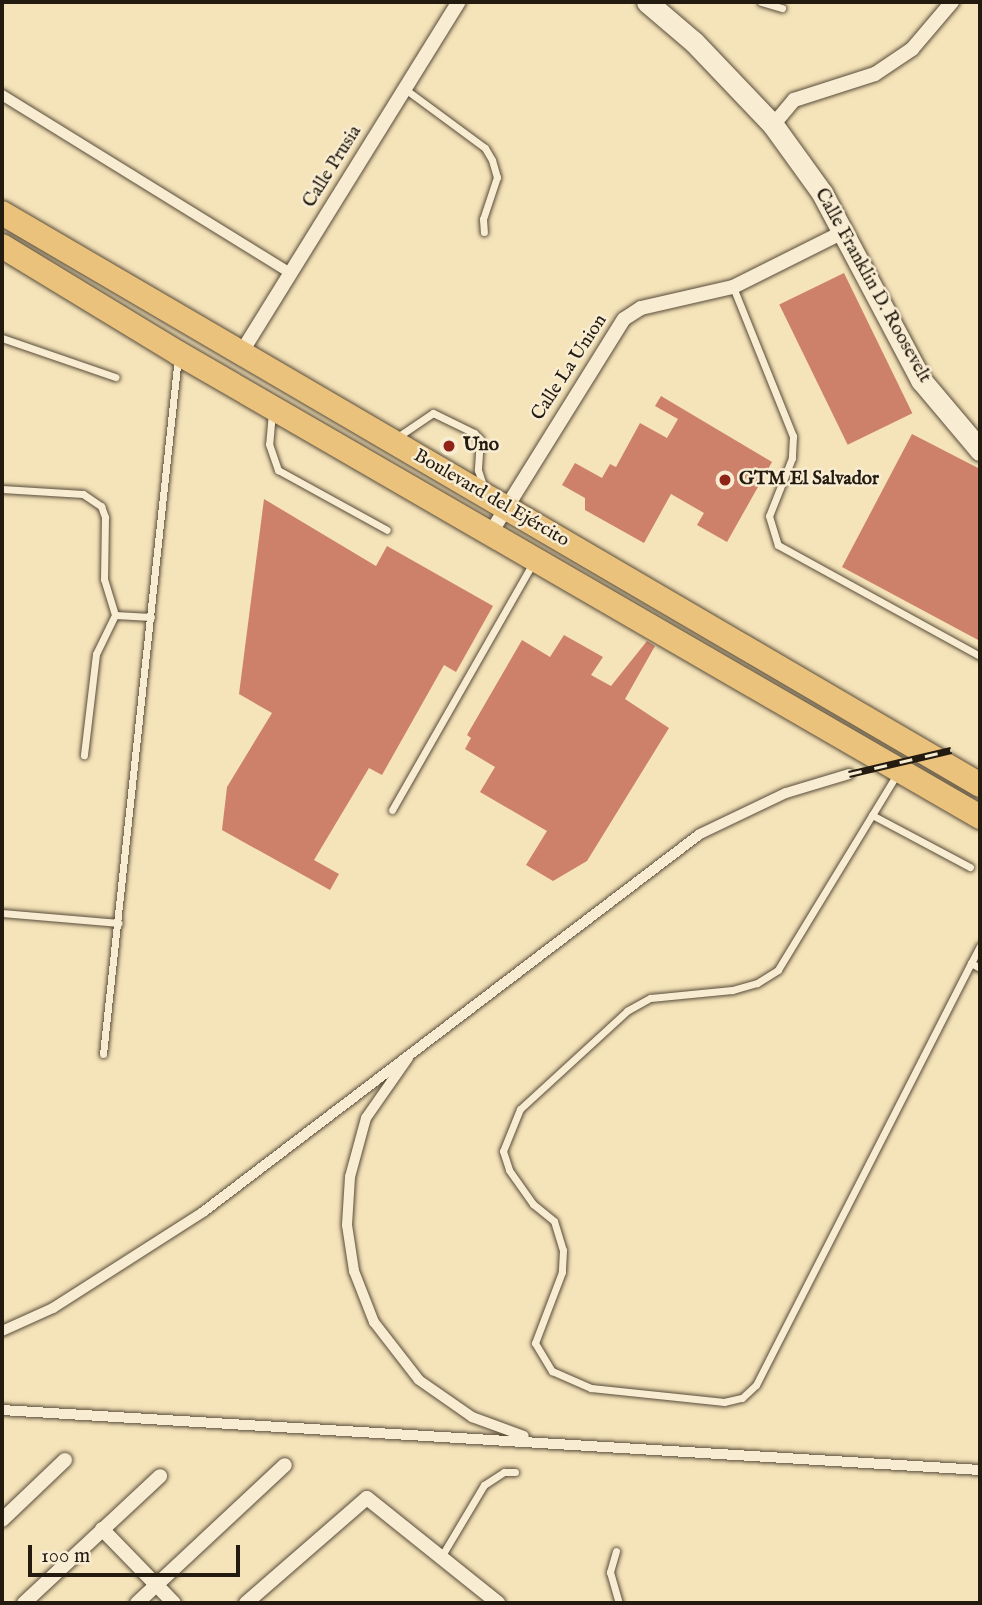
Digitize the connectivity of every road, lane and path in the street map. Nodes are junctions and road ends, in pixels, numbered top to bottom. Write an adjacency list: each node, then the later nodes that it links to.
1 (459, 2): 6 (street, Calle Prusia)
2 (647, 2): 8 (main road, Calle Franklin D. Roosevelt)
3 (761, 2): 5 (lane)
4 (952, 2): 8 (street)
5 (782, 8)
6 (405, 88): 10 (lane); 13 (street, Calle Prusia)
7 (2, 95): 13 (street)
8 (773, 125): 11 (main road, Calle Franklin D. Roosevelt)
9 (2, 213): 17 (highway, Boulevard del Ejército)
10 (484, 232)
11 (843, 232): 14 (street, Calle La Union); 21 (main road, Calle Franklin D. Roosevelt)
12 (2, 246): 16 (highway, Boulevard del Ejército)
13 (290, 273): 17 (street, Calle Prusia)
14 (733, 287): 25 (street, Calle La Union); 32 (lane)
15 (2, 338): 18 (lane)
16 (178, 353): 19 (highway, Boulevard del Ejército); 31 (lane)
17 (241, 354): 22 (highway, Boulevard del Ejército)
18 (115, 377)
19 (273, 408): 24 (highway, Boulevard del Ejército); 26 (lane)
20 (399, 436): 25 (lane)
21 (980, 450)
22 (448, 475): 24 (highway); 25 (highway, Boulevard del Ejército)
23 (2, 489): 30 (lane)
24 (431, 500): 27 (highway, Boulevard del Ejército)
25 (507, 508): 27 (street, Calle La Union); 28 (highway); 36 (highway, Boulevard del Ejército)
26 (387, 530)
27 (490, 534): 28 (highway, Boulevard del Ejército)
28 (512, 546): 29 (highway, Boulevard del Ejército)
29 (536, 560): 34 (highway, Boulevard del Ejército); 37 (lane)
30 (115, 615): 31 (lane); 33 (lane)
31 (151, 617): 42 (lane)
32 (980, 656)
33 (84, 755)
34 (899, 771): 38 (lane); 39 (highway, Boulevard del Ejército)
35 (849, 774): 46 (street)
36 (980, 785)
37 (392, 810)
38 (872, 815): 40 (lane); 44 (lane)
39 (980, 817)
40 (970, 867)
41 (2, 914): 42 (lane)
42 (119, 923): 47 (lane)
43 (980, 946): 44 (lane)
44 (971, 963): 45 (lane)
45 (980, 968)
46 (415, 1048): 48 (street); 50 (street)
47 (103, 1054)
48 (2, 1331)
49 (2, 1410): 50 (street)
50 (571, 1445): 53 (street)
51 (65, 1460): 56 (street)
52 (285, 1465): 60 (street)
53 (980, 1470)
54 (515, 1472): 59 (lane)
55 (160, 1475): 57 (street)
56 (2, 1520)
57 (102, 1529): 60 (street); 61 (street)
58 (615, 1551): 66 (lane)
59 (440, 1557): 64 (street); 65 (street)
60 (158, 1585): 62 (street); 63 (street)
61 (24, 1603)
62 (137, 1603)
63 (174, 1603)
64 (246, 1603)
65 (498, 1603)
66 (619, 1603)

